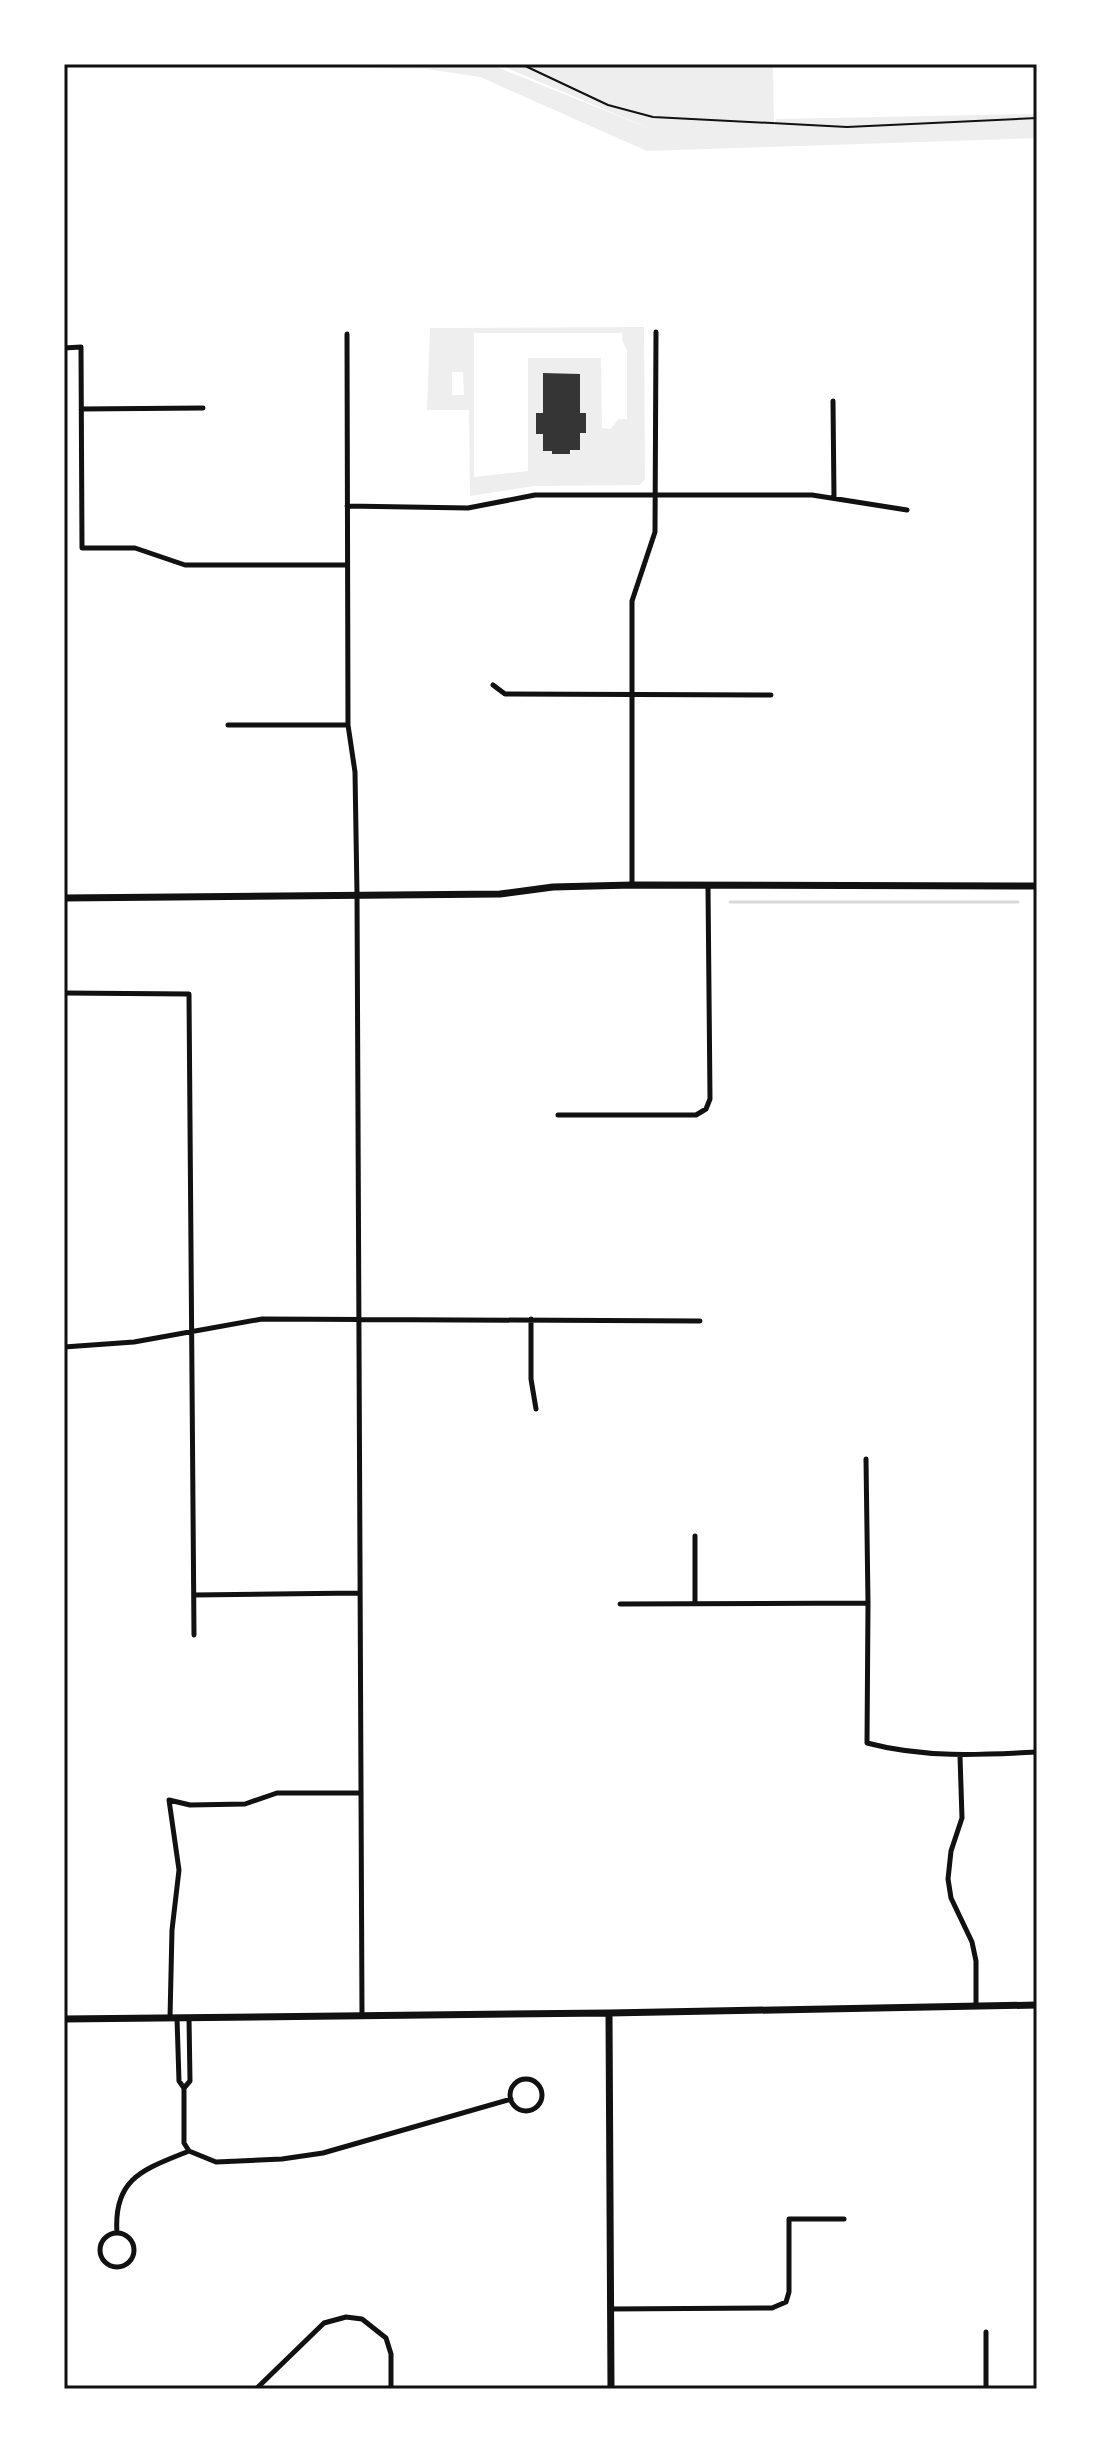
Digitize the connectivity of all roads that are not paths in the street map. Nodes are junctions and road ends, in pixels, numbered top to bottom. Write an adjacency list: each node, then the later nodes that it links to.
1 (656, 332): 7 (street)
2 (347, 334): 9 (street)
3 (64, 348): 6 (street)
4 (833, 401): 8 (street)
5 (203, 408): 6 (street)
6 (81, 409): 11 (street)
7 (655, 495): 8 (street); 9 (street); 13 (street)
8 (834, 498): 10 (street)
9 (347, 506): 11 (street)
10 (907, 510)
11 (347, 565): 16 (street)
12 (493, 685): 13 (street)
13 (631, 693): 14 (street); 17 (street)
14 (771, 695)
15 (228, 725): 16 (street)
16 (348, 725): 20 (street)
17 (632, 885): 18 (street); 20 (street)
18 (708, 886): 19 (street); 23 (street)
19 (1037, 886)
20 (357, 894): 21 (street); 24 (street)
21 (64, 898)
22 (64, 993): 27 (street)
23 (558, 1115)
24 (360, 1318): 25 (street); 27 (street); 32 (street)
25 (531, 1319): 26 (street); 29 (street)
26 (700, 1321)
27 (193, 1332): 28 (street); 33 (street)
28 (64, 1347)
29 (536, 1409)
30 (866, 1459): 35 (street)
31 (695, 1536): 34 (street)
32 (359, 1593): 33 (street); 40 (street)
33 (194, 1595): 37 (street)
34 (695, 1603): 35 (street); 36 (street)
35 (868, 1603): 39 (street)
36 (620, 1604)
37 (194, 1635)
38 (1037, 1752): 39 (street)
39 (960, 1756): 41 (street)
40 (360, 1793): 44 (street); 45 (street)
41 (976, 2005): 42 (street); 43 (street)
42 (1037, 2005)
43 (609, 2013): 44 (street); 53 (street)
44 (362, 2015): 46 (street)
45 (174, 2018): 46 (street); 47 (street); 48 (street)
46 (189, 2018): 48 (street)
47 (64, 2019)
48 (184, 2088): 50 (street)
49 (511, 2099): 49 (street); 50 (street)
50 (189, 2151): 52 (street)
51 (844, 2219): 53 (street)
52 (117, 2233): 52 (street)
53 (610, 2309): 57 (street)
54 (986, 2332): 58 (street)
55 (256, 2389): 56 (street)
56 (391, 2389)
57 (611, 2389)
58 (986, 2389)

